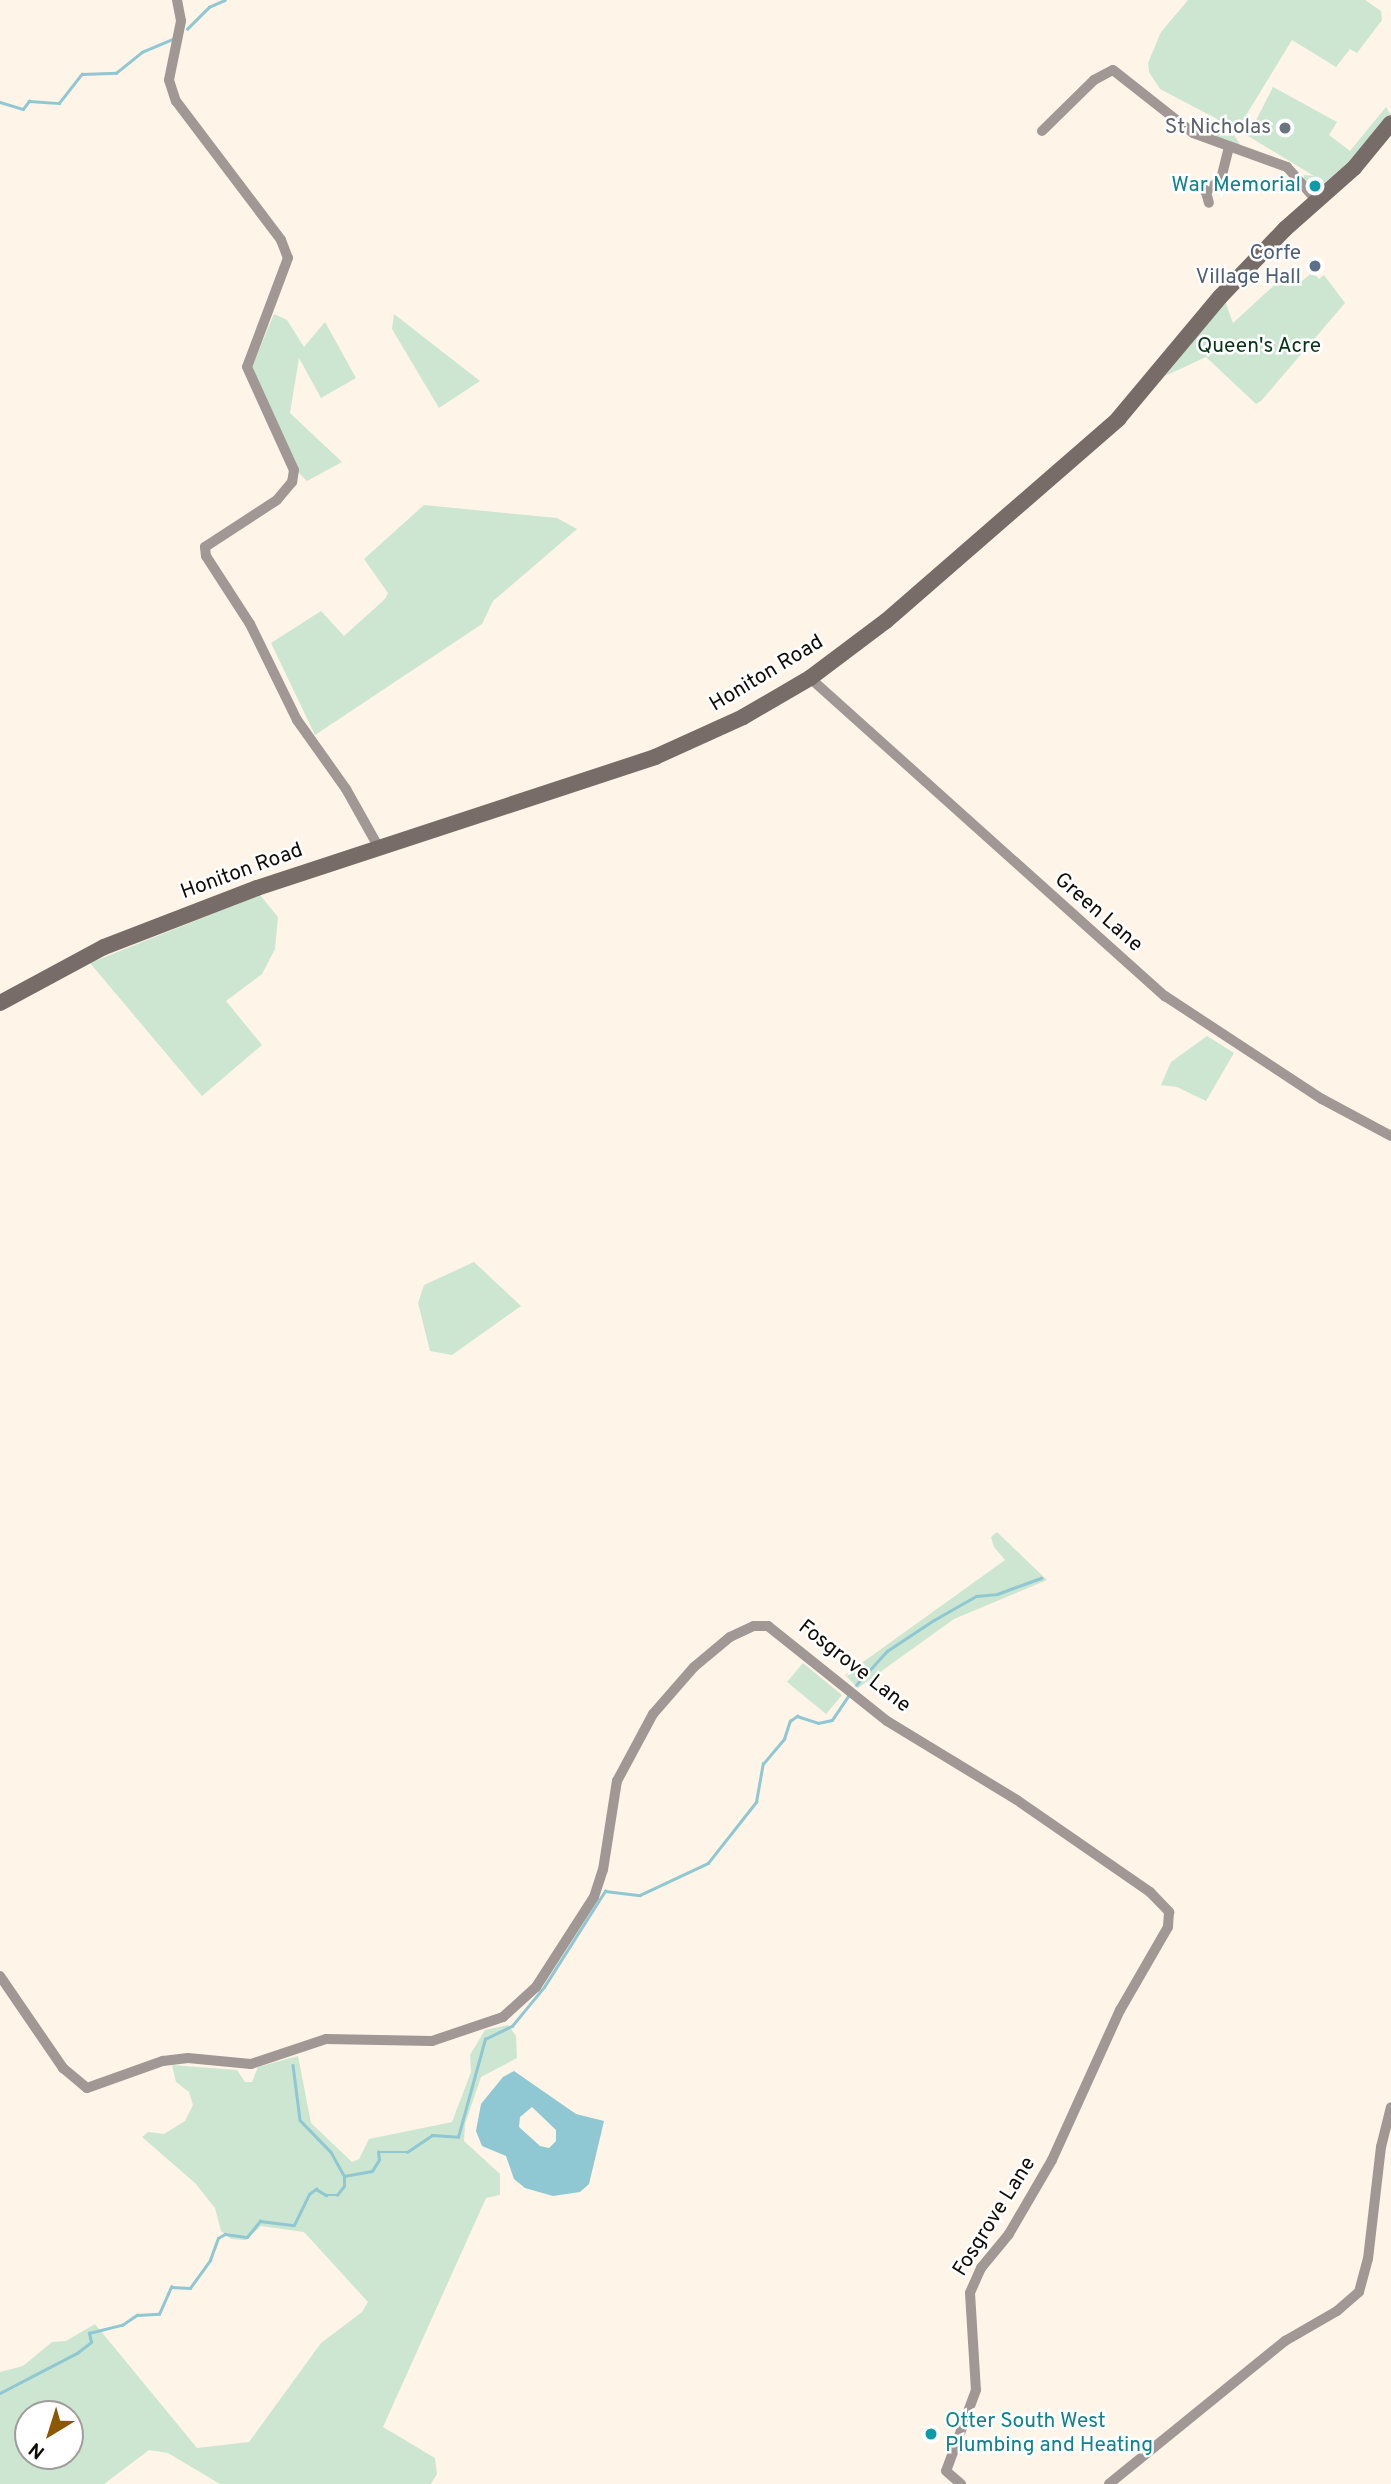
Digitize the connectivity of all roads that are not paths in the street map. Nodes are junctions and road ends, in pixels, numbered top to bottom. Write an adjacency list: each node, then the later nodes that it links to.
1 (177, 0): 8 (street)
2 (1391, 123): 5 (main road, Honiton Road)
3 (1042, 131): 4 (street)
4 (1229, 148): 5 (street); 6 (street)
5 (1317, 201): 7 (main road, Honiton Road)
6 (1209, 203)
7 (810, 678): 8 (main road, Honiton Road); 10 (street, Green Lane)
8 (378, 846): 9 (main road, Honiton Road)
9 (0, 1003)
10 (1391, 1136)
11 (0, 1976): 13 (street, Fosgrove Lane)
12 (1391, 2107): 14 (street)
13 (961, 2484)
14 (1109, 2484)

